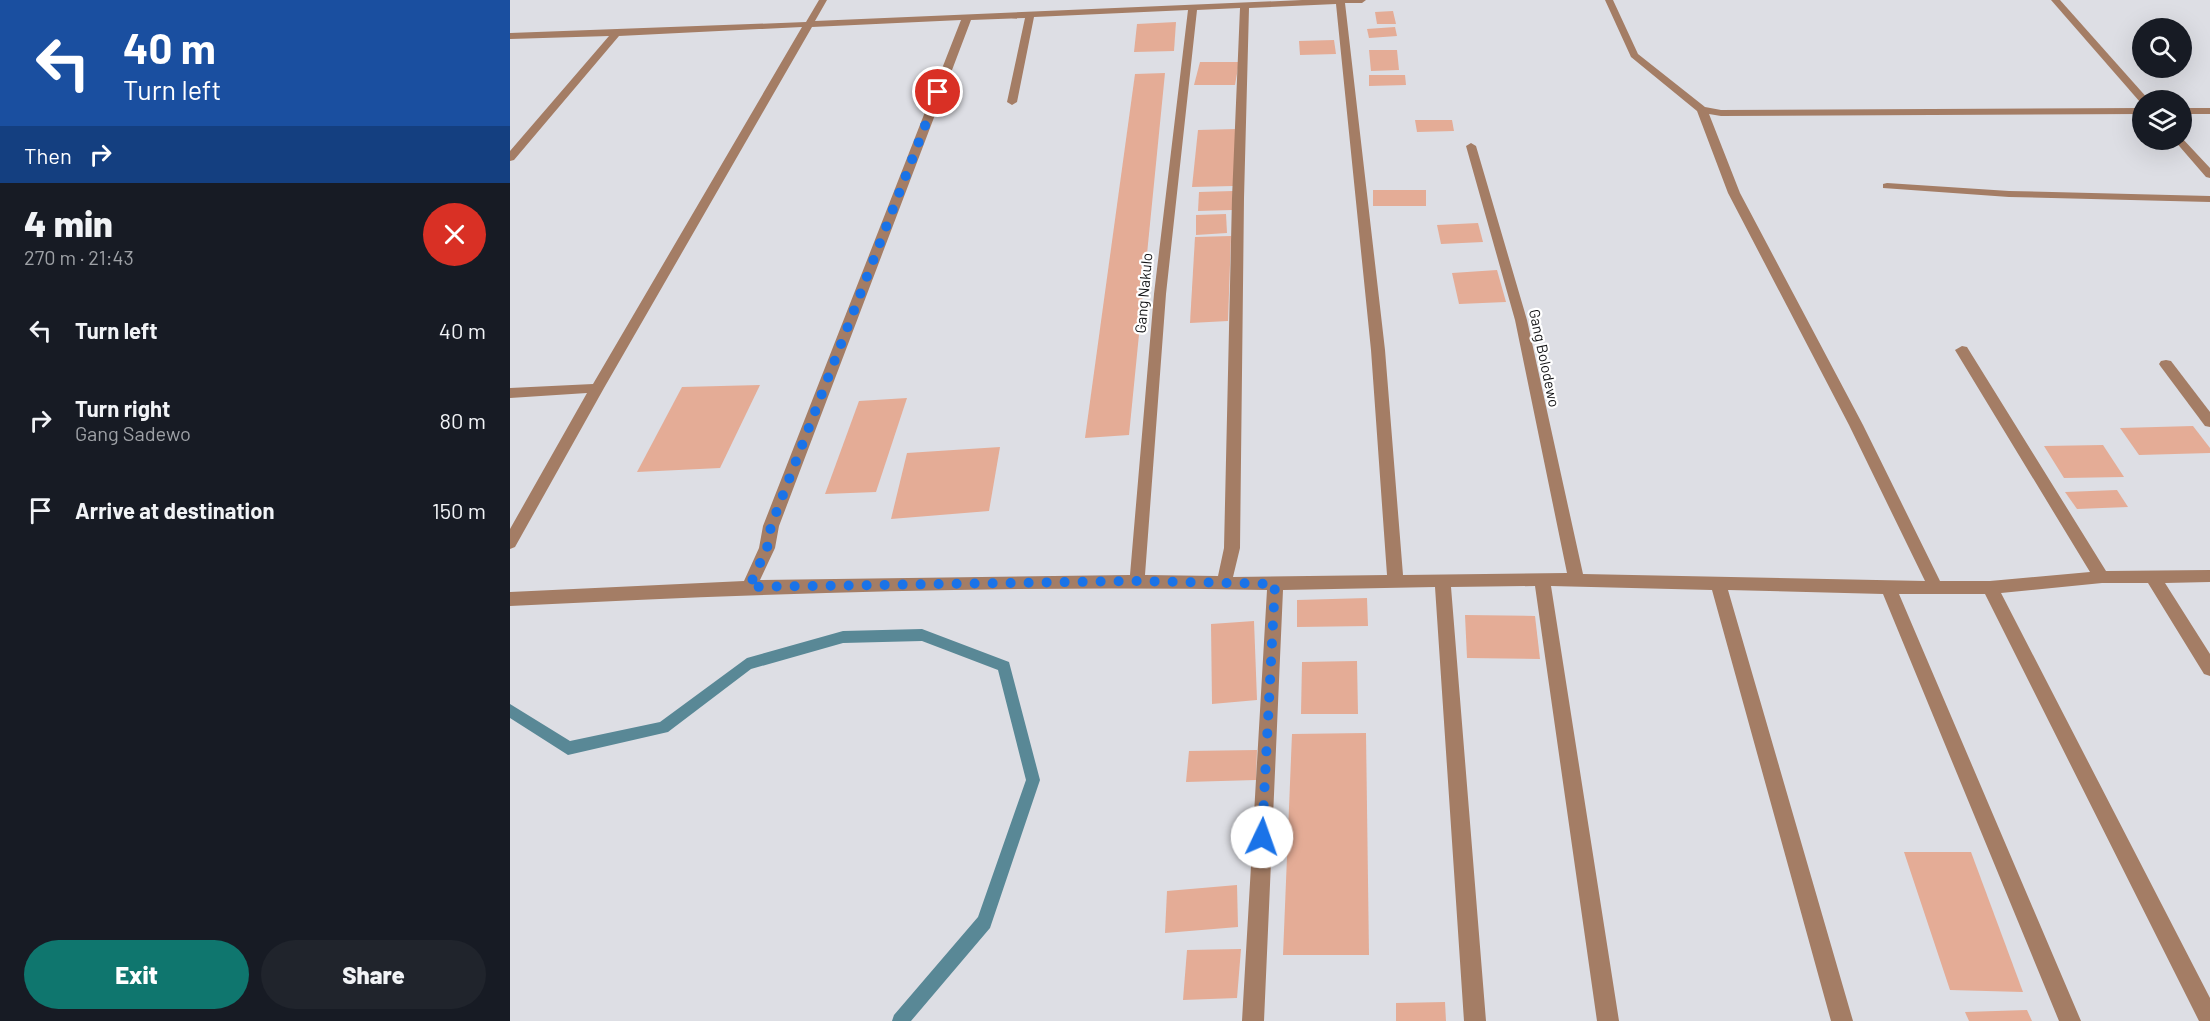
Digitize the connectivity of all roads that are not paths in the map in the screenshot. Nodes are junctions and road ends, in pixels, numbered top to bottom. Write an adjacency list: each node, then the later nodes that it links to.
1 (823, 0): 10 (street)
2 (1362, 0): 5 (street)
3 (1609, 0): 15 (street)
4 (2055, 0): 13 (street)
5 (1340, 1): 6 (street); 35 (street)
6 (1245, 6): 7 (street); 39 (street)
7 (1192, 8): 8 (street); 37 (street, Gang Nakulo)
8 (1030, 14): 9 (street); 14 (street)
9 (968, 17): 10 (street); 43 (street)
10 (808, 24): 11 (street); 27 (street)
11 (616, 33): 12 (street); 21 (street)
12 (510, 36)
13 (2135, 90)
14 (1012, 102)
15 (1702, 110): 16 (street); 42 (street)
16 (2132, 111)
17 (2192, 111): 18 (street)
18 (2210, 111)
19 (1471, 146): 36 (street, Gang Bolodewo)
20 (2188, 150): 22 (street)
21 (510, 158)
22 (2210, 175)
23 (1887, 186): 24 (street)
24 (2210, 199)
25 (1962, 350): 33 (street)
26 (2166, 364): 29 (street)
27 (597, 387): 28 (street); 30 (street)
28 (510, 393)
29 (2210, 422)
30 (510, 543)
31 (2152, 576): 32 (street); 33 (street); 47 (street)
32 (2210, 576)
33 (2102, 578): 44 (street)
34 (1542, 579): 36 (street); 38 (street); 51 (street)
35 (1395, 580): 38 (street); 40 (street)
36 (1576, 580): 41 (street)
37 (1137, 581): 39 (street); 43 (street)
38 (1443, 581): 50 (street)
39 (1224, 583): 40 (street)
40 (1275, 584): 49 (street)
41 (1718, 584): 45 (street); 52 (street)
42 (1935, 586): 44 (street); 45 (street)
43 (749, 587): 46 (street)
44 (1990, 587): 48 (street)
45 (1887, 588): 53 (street)
46 (510, 599)
47 (2210, 669)
48 (2210, 1020)
49 (1253, 1021)
50 (1475, 1021)
51 (1608, 1021)
52 (1842, 1021)
53 (2070, 1021)

